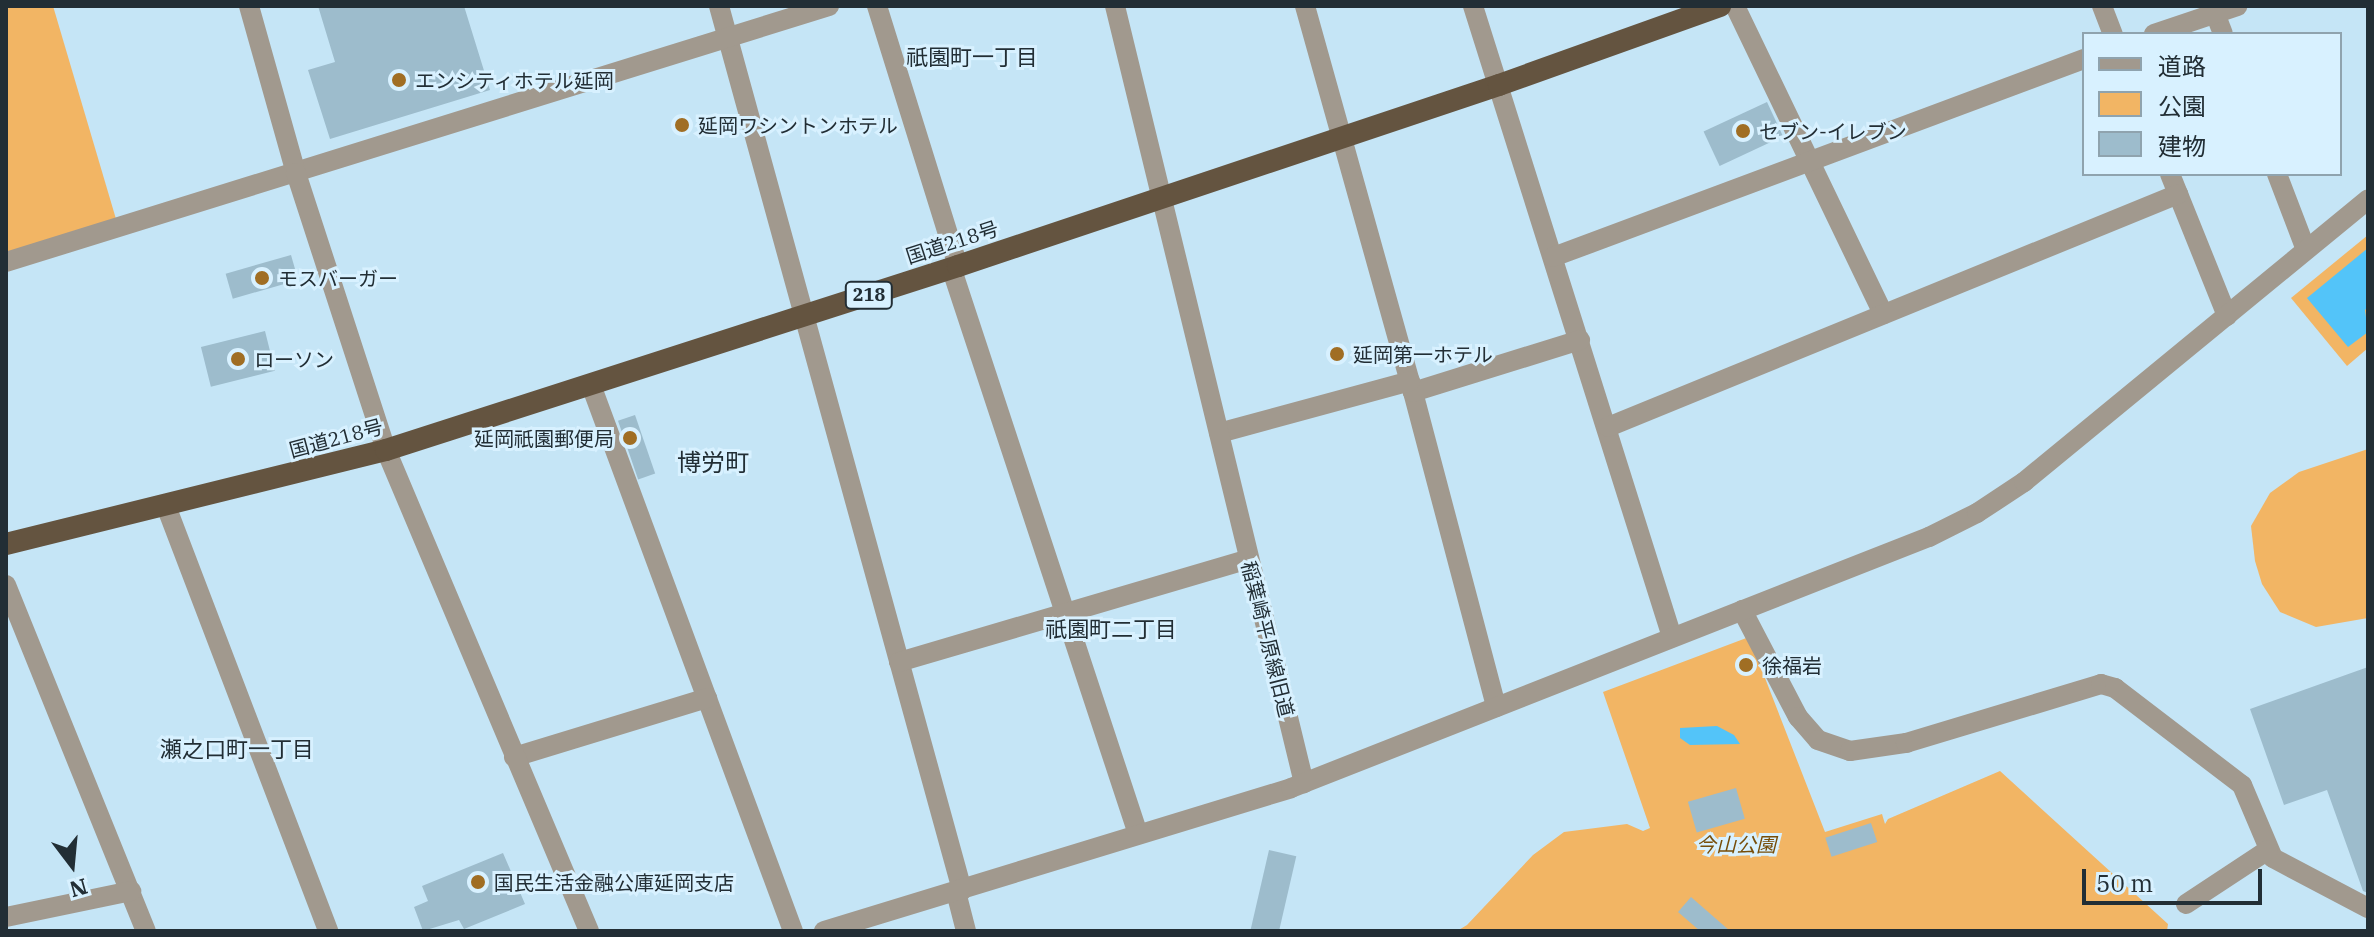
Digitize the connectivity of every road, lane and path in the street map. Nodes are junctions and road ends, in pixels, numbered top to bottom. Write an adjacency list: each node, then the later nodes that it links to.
1 (249, 6): 21 (street)
2 (719, 6): 16 (street)
3 (829, 6): 16 (street)
4 (877, 6): 30 (street)
5 (1115, 6): 25 (street, 稲葉崎平原線旧道)
6 (1305, 6): 19 (street)
7 (1473, 6): 18 (street)
8 (1720, 6): 18 (highway, 国道218号 / 218)
9 (1735, 6): 20 (street)
10 (2102, 6): 13 (street)
11 (2237, 6): 12 (street)
12 (2215, 13): 14 (street); 15 (street)
13 (2112, 32)
14 (2160, 32)
15 (2222, 32)
16 (728, 37): 21 (street); 32 (street)
17 (2082, 60): 20 (street)
18 (1499, 85): 19 (highway, 国道218号 / 218); 28 (street)
19 (1341, 138): 25 (highway, 国道218号 / 218); 36 (street)
20 (1809, 161): 28 (street); 31 (street)
21 (296, 173): 29 (street); 39 (street)
22 (2171, 176): 24 (street)
23 (2278, 176): 27 (street)
24 (2178, 194): 31 (street); 33 (street)
25 (1159, 198): 30 (highway, 国道218号 / 218); 38 (street, 稲葉崎平原線旧道)
26 (2368, 199): 27 (street)
27 (2306, 250): 33 (street)
28 (1553, 257): 34 (street)
29 (6, 262)
30 (954, 266): 32 (highway, 国道218号 / 218); 45 (street)
31 (1883, 314): 37 (street)
32 (806, 315): 35 (highway, 国道218号 / 218); 47 (street)
33 (2227, 316): 44 (street)
34 (1580, 340): 36 (street); 37 (street)
35 (591, 385): 39 (highway, 国道218号 / 218); 48 (street)
36 (1412, 387): 38 (street); 49 (street)
37 (1608, 427): 46 (street)
38 (1219, 433): 42 (street, 稲葉崎平原線旧道)
39 (386, 450): 40 (highway, 国道218号 / 218); 50 (street)
40 (166, 506): 41 (highway, 国道218号 / 218); 60 (street)
41 (6, 544)
42 (1248, 559): 45 (street); 51 (street, 稲葉崎平原線旧道)
43 (6, 585): 54 (street)
44 (1742, 610): 46 (street); 53 (street)
45 (1062, 614): 47 (street); 52 (street)
46 (1672, 637): 49 (street)
47 (899, 662): 55 (street)
48 (707, 698): 50 (street); 62 (street)
49 (1496, 707): 51 (street)
50 (514, 757): 61 (street)
51 (1304, 783): 52 (street)
52 (1138, 834): 55 (street)
53 (2268, 850): 56 (street); 57 (street)
54 (131, 891): 58 (street); 59 (street)
55 (959, 891): 63 (street); 64 (street)
56 (2186, 904)
57 (2368, 908)
58 (6, 917)
59 (146, 931)
60 (328, 931)
61 (589, 931)
62 (793, 931)
63 (824, 931)
64 (966, 931)

